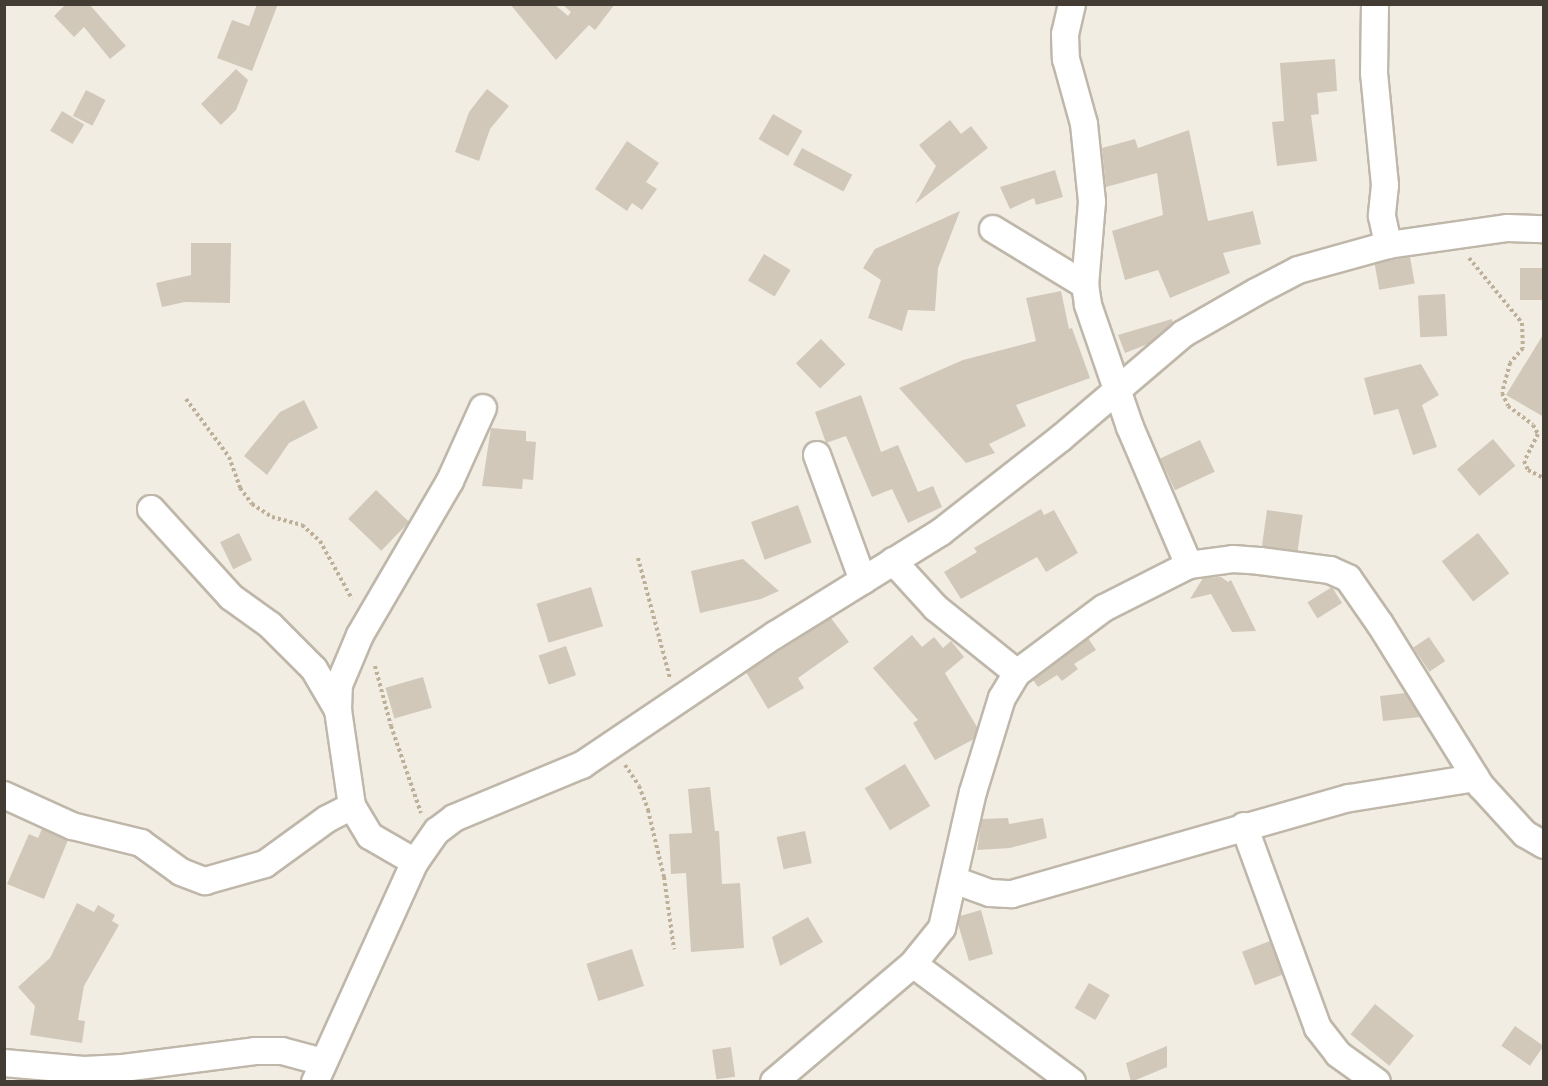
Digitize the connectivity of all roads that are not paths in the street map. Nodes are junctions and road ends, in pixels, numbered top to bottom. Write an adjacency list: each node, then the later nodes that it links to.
1 (1072, 4): 6 (street)
2 (1375, 4): 5 (street)
3 (993, 229): 6 (street)
4 (1544, 230): 5 (street)
5 (1388, 246): 7 (street)
6 (1084, 285): 7 (street)
7 (1117, 390): 11 (street); 12 (street)
8 (483, 408): 15 (street)
9 (817, 455): 13 (street)
10 (151, 509): 15 (street)
11 (893, 561): 13 (street); 14 (street)
12 (1189, 565): 14 (street); 16 (street)
13 (863, 581): 21 (street)
14 (1017, 673): 22 (street)
15 (338, 710): 18 (street)
16 (1475, 778): 19 (street); 20 (street)
17 (4, 795): 18 (street)
18 (352, 806): 21 (street)
19 (1244, 826): 22 (street); 28 (street)
20 (1544, 845)
21 (415, 862): 25 (street)
22 (954, 880): 23 (street)
23 (913, 964): 26 (street); 27 (street)
24 (4, 1063): 25 (street)
25 (319, 1072)
26 (774, 1082)
27 (1072, 1082)
28 (1377, 1082)

